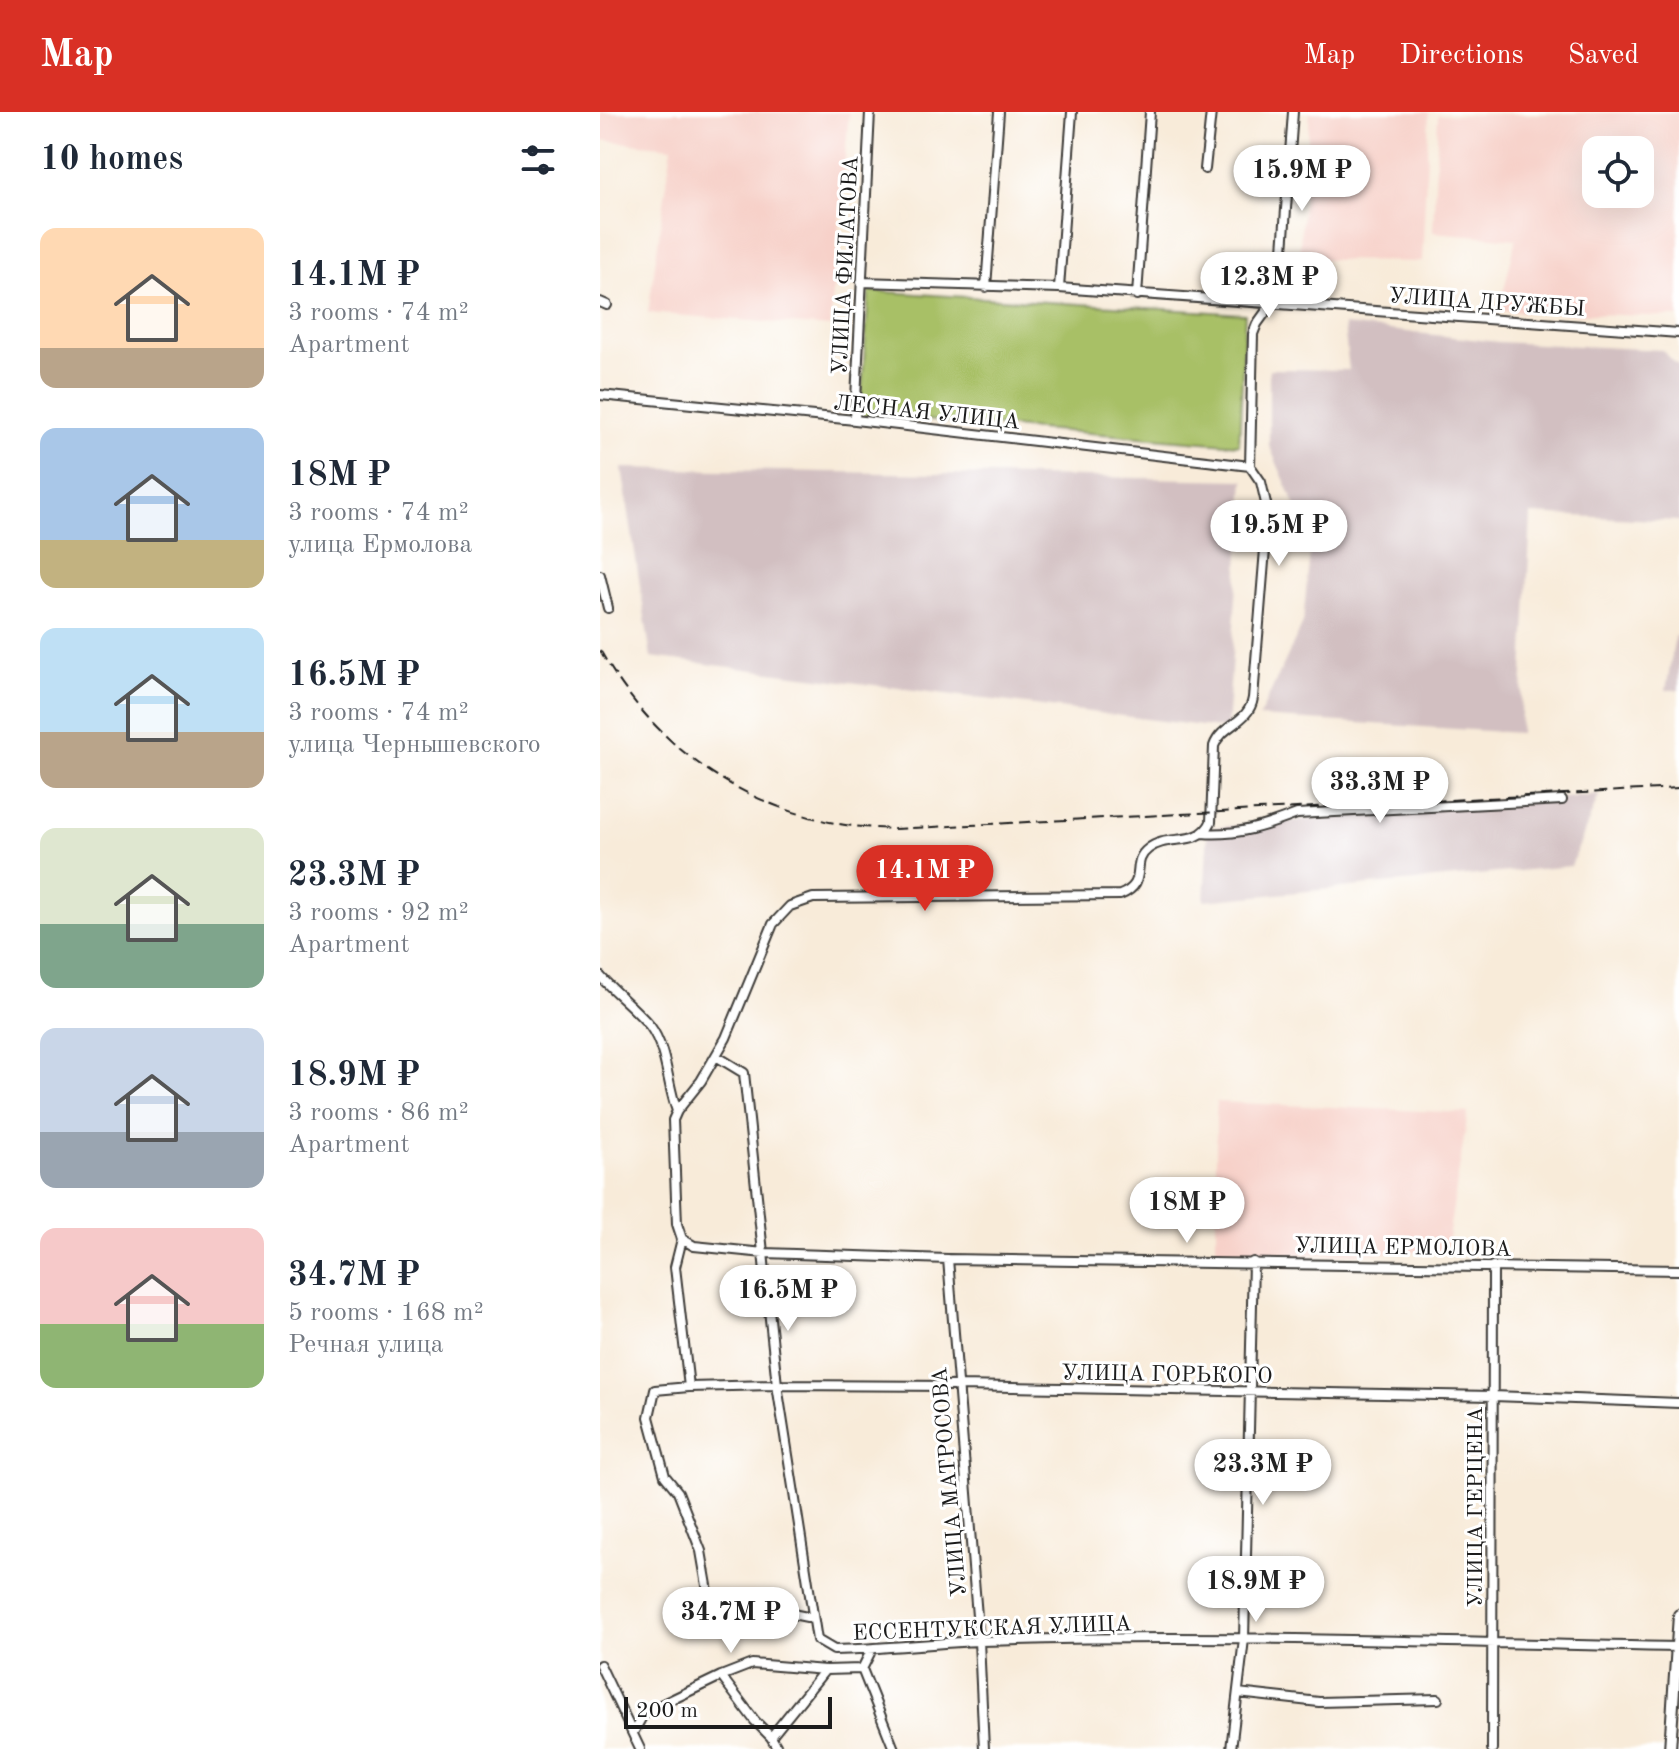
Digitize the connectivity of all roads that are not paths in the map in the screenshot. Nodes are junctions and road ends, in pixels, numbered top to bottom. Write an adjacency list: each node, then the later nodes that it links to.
1 (870, 112): 8 (street, УЛИЦА ФИЛАТОВА)
2 (999, 112): 9 (street)
3 (1072, 112): 10 (street)
4 (1150, 112): 11 (street)
5 (1211, 112): 7 (street)
6 (1293, 112): 12 (street)
7 (1205, 169)
8 (861, 282): 9 (street, УЛИЦА ДРУЖБЫ); 15 (street, УЛИЦА ФИЛАТОВА)
9 (986, 287): 10 (street, УЛИЦА ДРУЖБЫ)
10 (1059, 288): 11 (street, УЛИЦА ДРУЖБЫ)
11 (1137, 295): 12 (street, УЛИЦА ДРУЖБЫ)
12 (1274, 304): 13 (street, УЛИЦА ДРУЖБЫ); 16 (street)
13 (1679, 333)
14 (600, 395): 15 (street, ЛЕСНАЯ УЛИЦА)
15 (855, 420): 16 (street, ЛЕСНАЯ УЛИЦА)
16 (1250, 466): 20 (street)
17 (600, 575): 18 (street)
18 (608, 608)
19 (1562, 800): 20 (street)
20 (1202, 833): 22 (street)
21 (600, 976): 23 (street)
22 (716, 1056): 23 (street); 25 (street)
23 (677, 1111): 24 (street)
24 (682, 1239): 25 (street, УЛИЦА ЕРМОЛОВА); 32 (street)
25 (764, 1253): 26 (street, УЛИЦА ЕРМОЛОВА); 30 (street)
26 (948, 1259): 27 (street, УЛИЦА ЕРМОЛОВА); 31 (street, УЛИЦА МАТРОСОВА)
27 (1253, 1262): 28 (street, УЛИЦА ЕРМОЛОВА); 33 (street)
28 (1493, 1266): 29 (street, УЛИЦА ЕРМОЛОВА); 34 (street, УЛИЦА ГЕРЦЕНА)
29 (1679, 1270)
30 (777, 1385): 31 (street, УЛИЦА ГОРЬКОГО); 32 (street, УЛИЦА ГОРЬКОГО); 37 (street)
31 (959, 1386): 33 (street, УЛИЦА ГОРЬКОГО); 39 (street, УЛИЦА МАТРОСОВА)
32 (689, 1387): 37 (street, УЛИЦА ГОРЬКОГО)
33 (1250, 1392): 34 (street, УЛИЦА ГОРЬКОГО); 38 (street)
34 (1493, 1396): 35 (street, УЛИЦА ГОРЬКОГО); 40 (street, УЛИЦА ГЕРЦЕНА)
35 (1679, 1403)
36 (1679, 1615): 41 (main road)
37 (812, 1618): 42 (street, ЕССЕНТУКСКАЯ УЛИЦА)
38 (1244, 1639): 39 (street, ЕССЕНТУКСКАЯ УЛИЦА); 40 (street, ЕССЕНТУКСКАЯ УЛИЦА); 47 (street)
39 (979, 1641): 42 (street, ЕССЕНТУКСКАЯ УЛИЦА); 54 (street, УЛИЦА МАТРОСОВА)
40 (1492, 1641): 41 (street, ЕССЕНТУКСКАЯ УЛИЦА); 56 (street, УЛИЦА ГЕРЦЕНА)
41 (1678, 1647): 57 (main road)
42 (872, 1649): 44 (street)
43 (600, 1665): 49 (street)
44 (862, 1669): 45 (street); 53 (street)
45 (825, 1670): 46 (street); 50 (street)
46 (721, 1676): 49 (street); 50 (street)
47 (1238, 1693): 48 (street); 55 (street)
48 (1438, 1699)
49 (634, 1731): 51 (street)
50 (771, 1737): 52 (street)
51 (640, 1749)
52 (778, 1749)
53 (894, 1749)
54 (984, 1749)
55 (1231, 1749)
56 (1492, 1749)
57 (1670, 1749)

